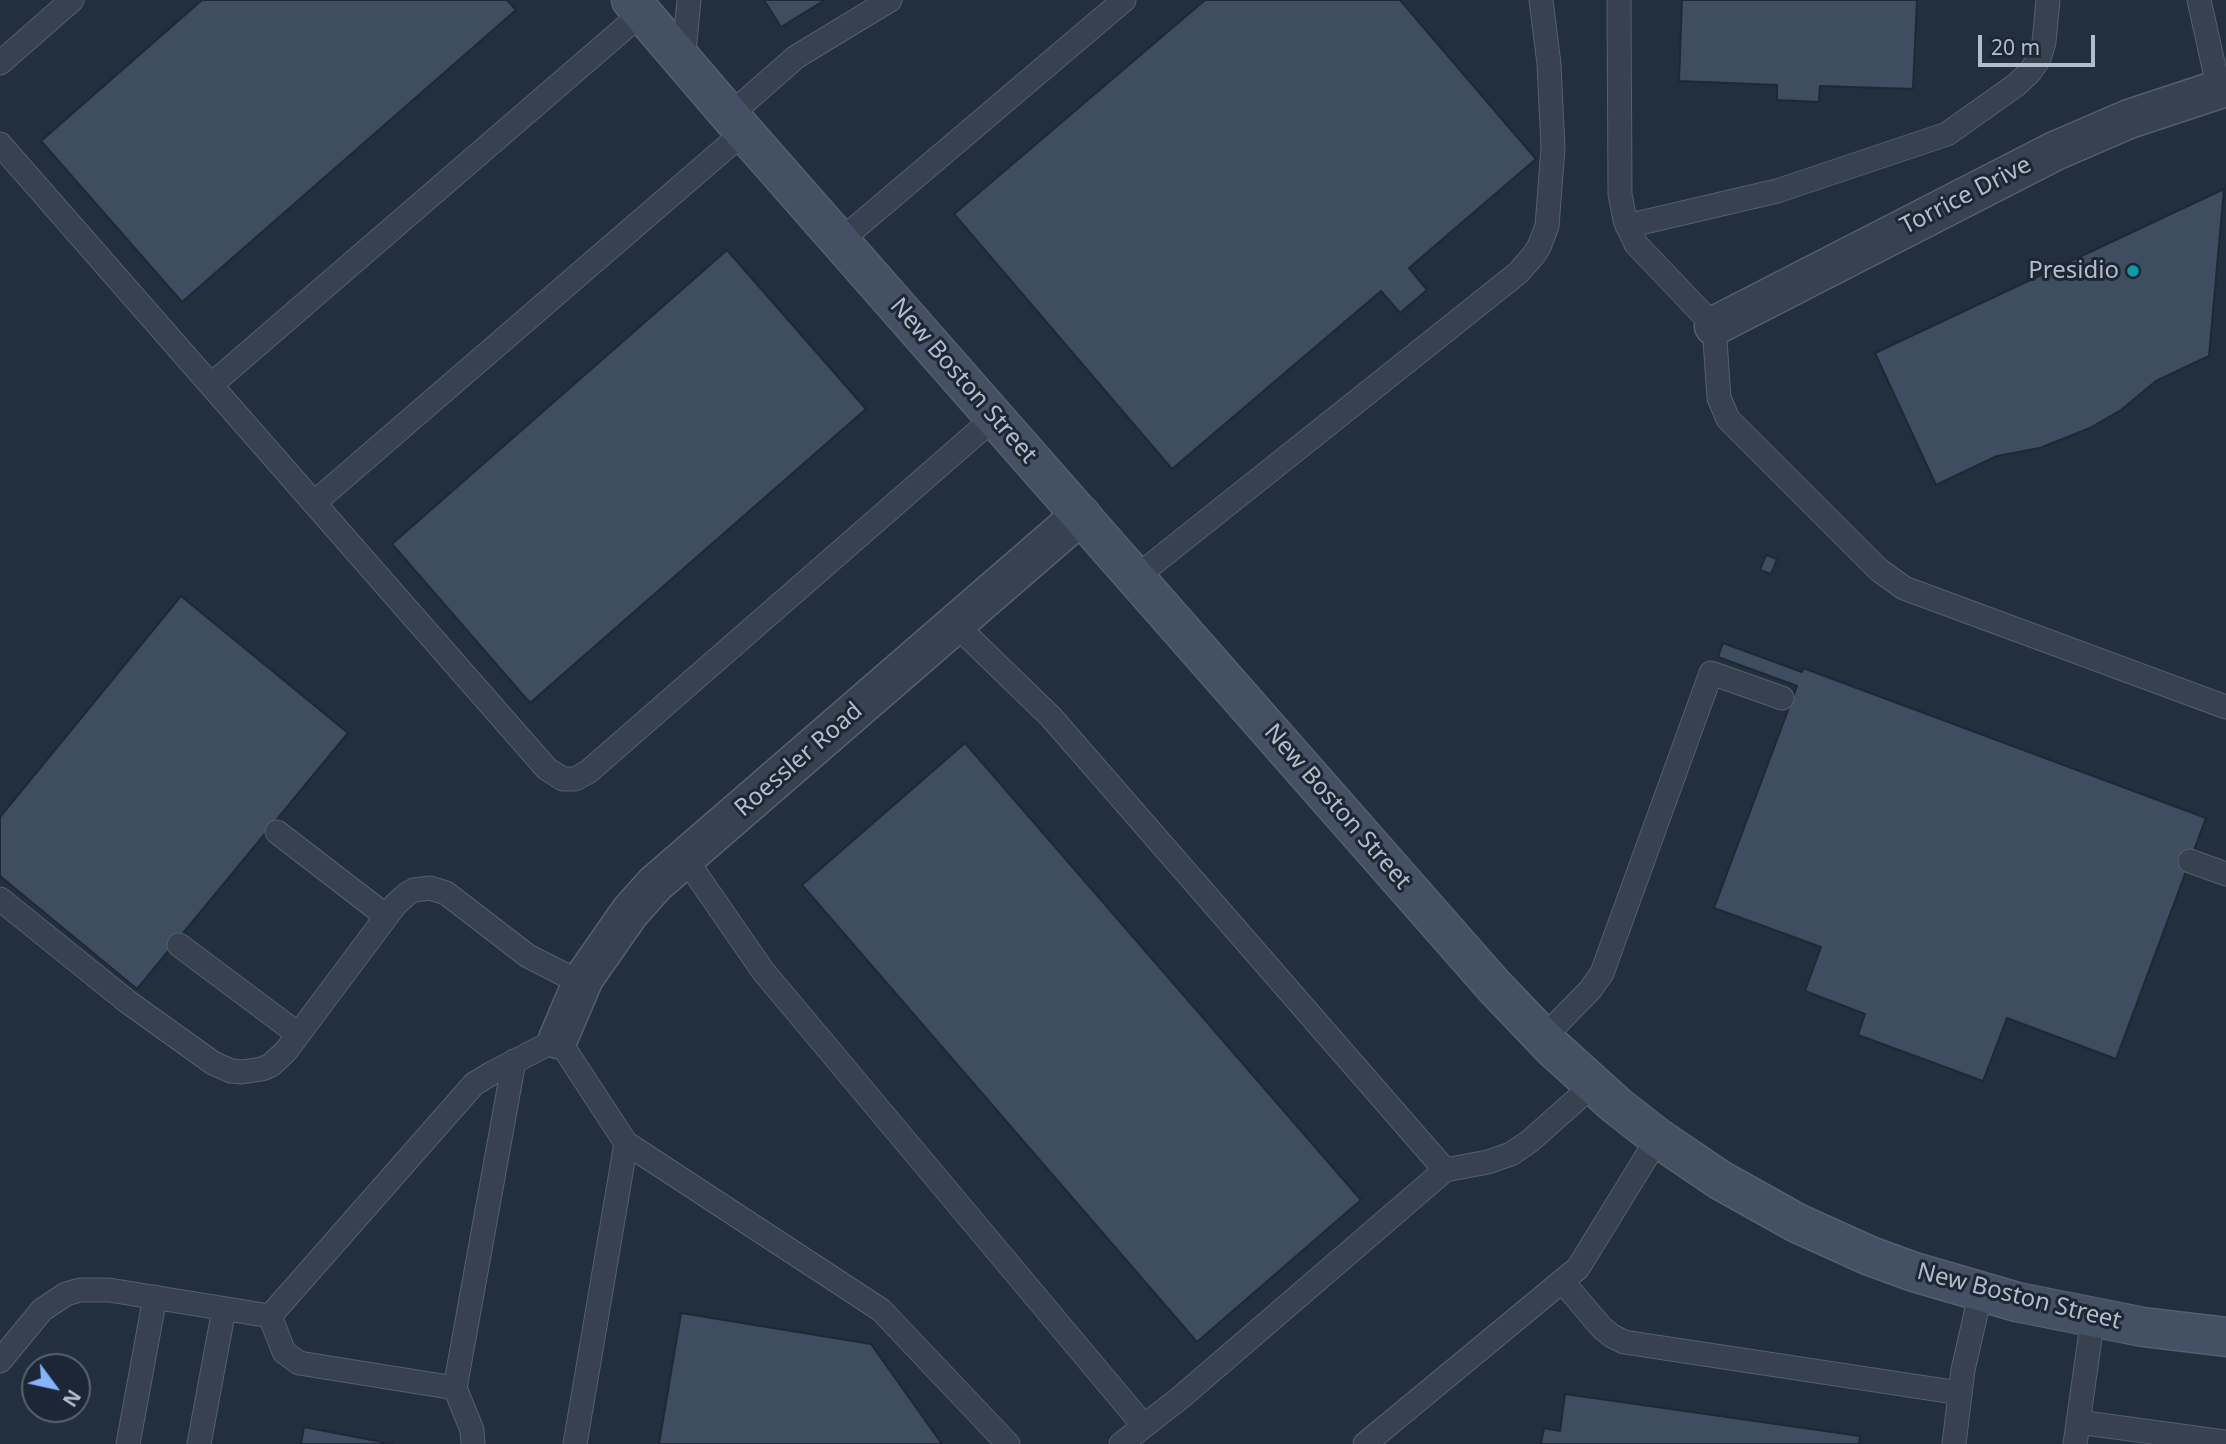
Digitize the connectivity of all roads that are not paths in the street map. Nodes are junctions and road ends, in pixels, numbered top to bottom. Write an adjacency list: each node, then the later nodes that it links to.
1 (72, 0): 11 (lane)
2 (689, 0): 10 (lane)
3 (890, 0): 13 (lane)
4 (1124, 0): 16 (lane)
5 (1541, 0): 22 (lane)
6 (1619, 0): 15 (lane)
7 (2048, 0): 15 (lane)
8 (2199, 0): 12 (lane)
9 (636, 7): 10 (main road, New Boston Street); 18 (lane)
10 (683, 62): 13 (main road, New Boston Street)
11 (0, 63)
12 (2223, 89): 17 (street, Torrice Drive)
13 (737, 124): 16 (main road, New Boston Street); 20 (lane)
14 (0, 144): 18 (lane)
15 (1627, 226): 17 (lane)
16 (840, 241): 19 (main road, New Boston Street)
17 (1714, 326): 25 (lane)
18 (211, 386): 20 (lane)
19 (995, 417): 20 (lane); 21 (main road, New Boston Street)
20 (314, 503)
21 (1081, 515): 22 (main road, New Boston Street); 23 (street, Roessler Road)
22 (1135, 578): 36 (main road, New Boston Street)
23 (955, 624): 27 (street, Roessler Road); 41 (lane)
24 (1782, 698): 36 (lane)
25 (2226, 707)
26 (277, 832): 31 (lane)
27 (685, 858): 33 (street, Roessler Road); 52 (lane)
28 (2190, 861): 29 (lane)
29 (2226, 874)
30 (0, 899): 34 (lane)
31 (386, 916): 33 (lane); 34 (lane)
32 (179, 945): 34 (lane)
33 (581, 983): 35 (street, Roessler Road)
34 (298, 1034)
35 (558, 1038): 37 (lane); 40 (lane)
36 (1543, 1038): 38 (main road, New Boston Street)
37 (514, 1061): 46 (lane); 50 (lane)
38 (1593, 1085): 39 (main road, New Boston Street); 41 (lane)
39 (1658, 1138): 42 (lane); 43 (main road, New Boston Street)
40 (626, 1143): 58 (lane); 59 (lane)
41 (1445, 1170): 52 (lane)
42 (1562, 1281): 51 (lane); 61 (lane)
43 (1981, 1292): 47 (main road, New Boston Street); 51 (lane)
44 (155, 1297): 45 (lane); 49 (lane); 55 (lane)
45 (224, 1309): 46 (lane); 56 (lane)
46 (270, 1317): 50 (lane)
47 (2093, 1317): 48 (main road, New Boston Street); 53 (lane)
48 (2226, 1337)
49 (0, 1361)
50 (455, 1388): 57 (lane)
51 (1960, 1393): 62 (lane)
52 (1144, 1426): 60 (lane)
53 (2076, 1433): 54 (lane)
54 (2226, 1443)
55 (128, 1444)
56 (199, 1444)
57 (473, 1444)
58 (575, 1444)
59 (1008, 1444)
60 (1121, 1444)
61 (1365, 1444)
62 (1954, 1444)

